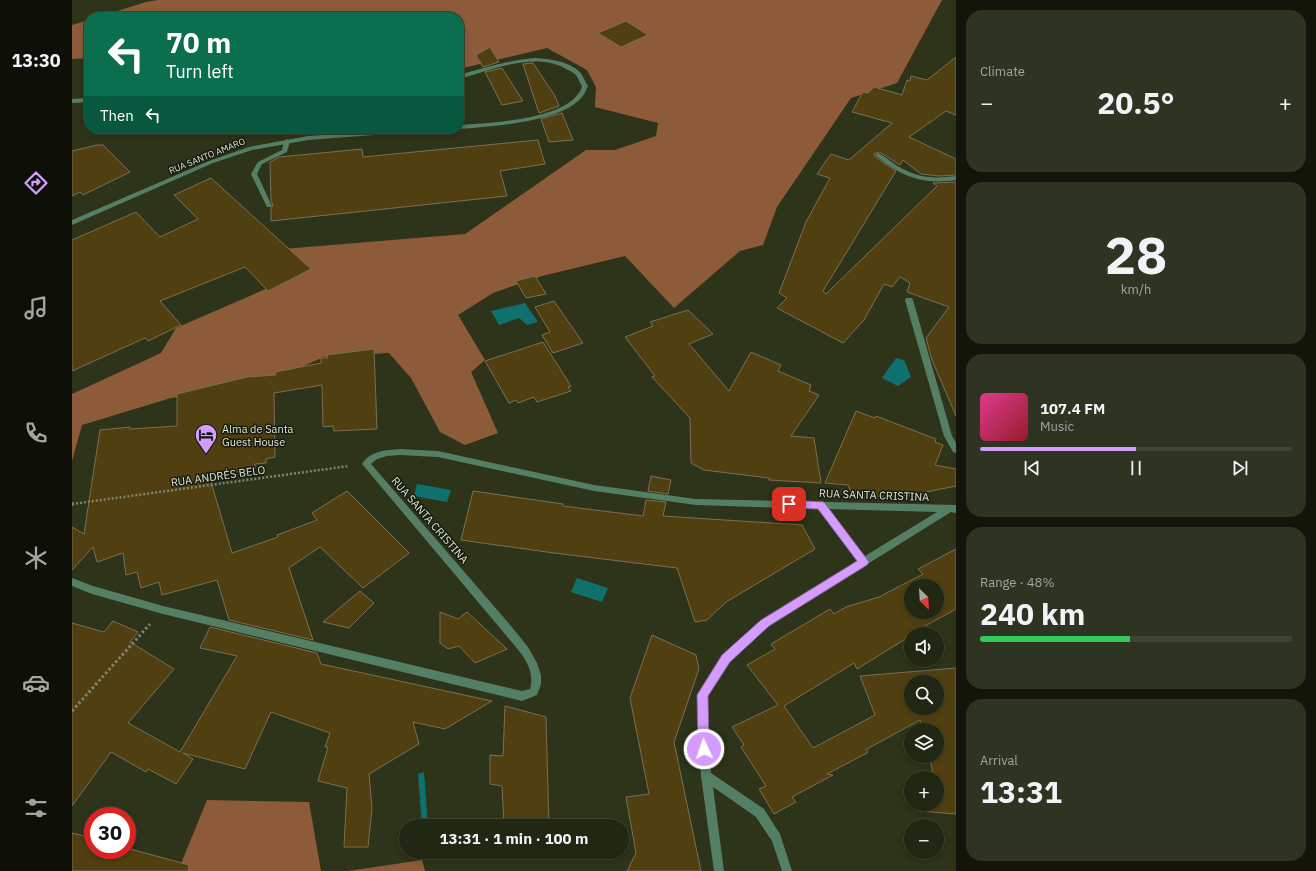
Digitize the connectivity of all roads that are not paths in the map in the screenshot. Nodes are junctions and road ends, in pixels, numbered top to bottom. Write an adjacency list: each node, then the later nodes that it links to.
1 (464, 76): 4 (street)
2 (84, 101): 3 (street)
3 (72, 102)
4 (464, 126)
5 (352, 134): 6 (street, RUA SANTO AMARO)
6 (286, 141): 9 (street); 10 (street, RUA SANTO AMARO)
7 (878, 155): 8 (street)
8 (956, 178)
9 (269, 206)
10 (72, 223)
11 (908, 300): 12 (street)
12 (956, 450)
13 (820, 505): 14 (street, RUA SANTA CRISTINA); 15 (street); 16 (street, RUA SANTA CRISTINA)
14 (953, 509): 15 (street)
15 (864, 562): 17 (street)
16 (72, 582)
17 (706, 776): 18 (street); 19 (street)
18 (719, 871)
19 (787, 871)

